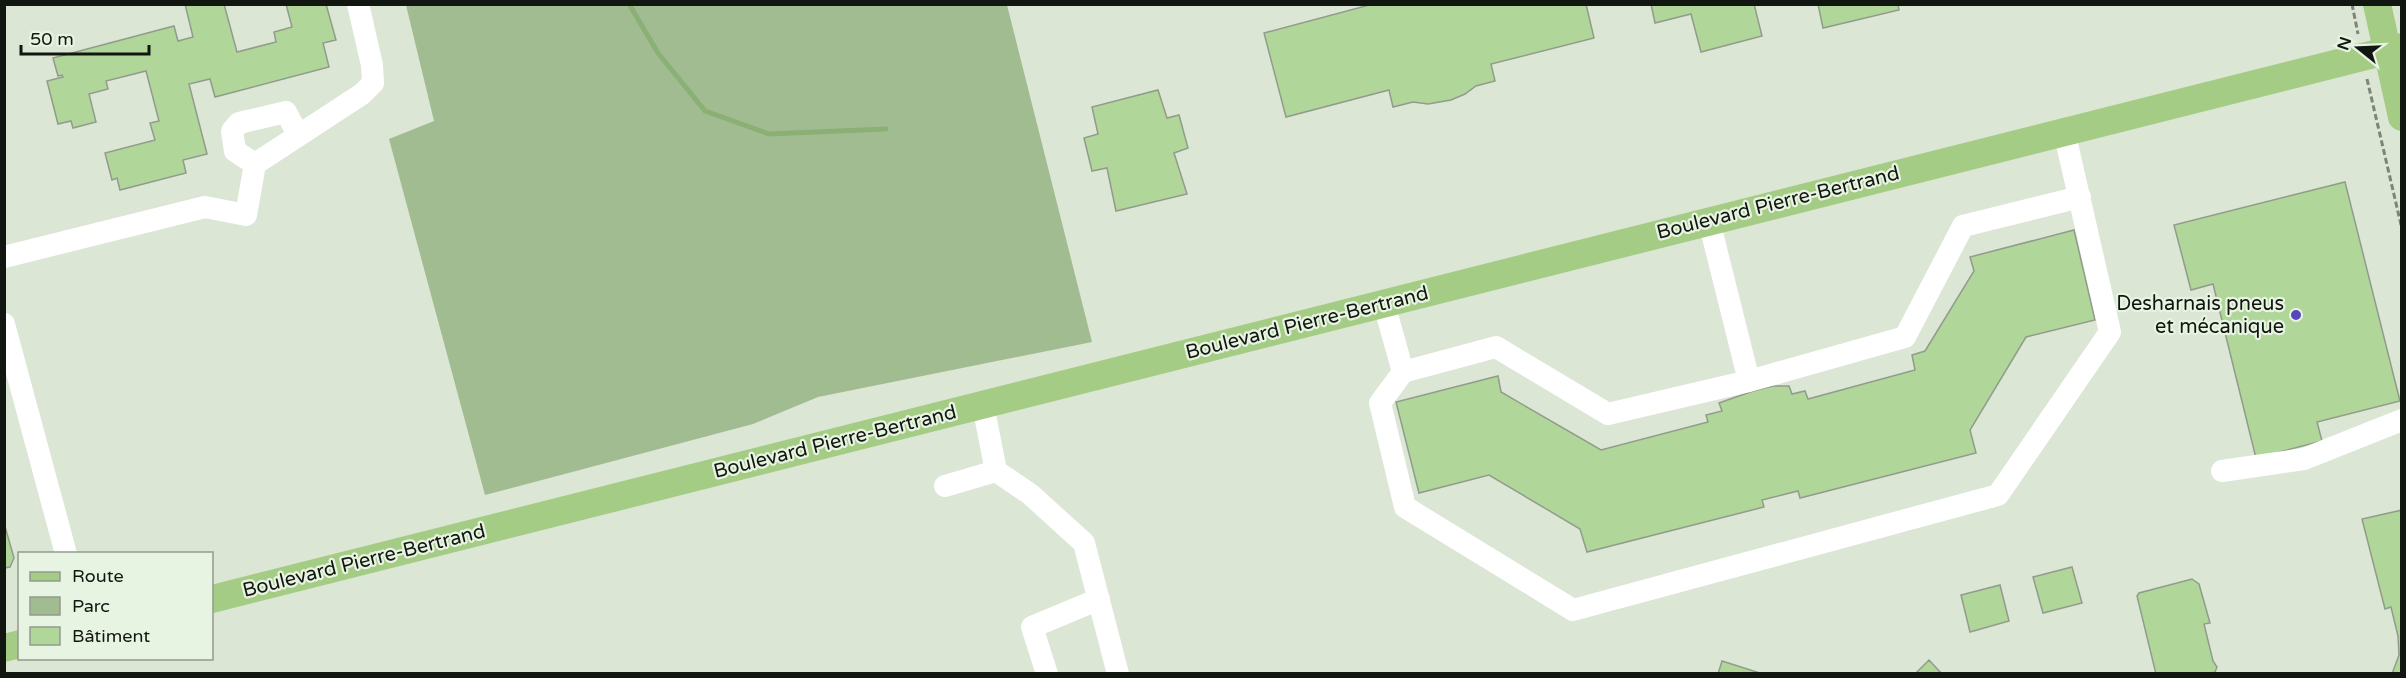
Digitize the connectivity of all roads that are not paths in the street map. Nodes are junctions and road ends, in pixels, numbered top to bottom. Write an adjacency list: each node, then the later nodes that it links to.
1 (358, 4): 6 (street)
2 (2377, 4): 3 (main road)
3 (2394, 48): 4 (main road); 5 (main road, Boulevard Pierre-Bertrand)
4 (2402, 117)
5 (2064, 130): 8 (street); 9 (main road, Boulevard Pierre-Bertrand)
6 (298, 135): 7 (street); 7 (street)
7 (255, 164): 10 (street)
8 (2080, 197): 13 (street); 14 (street)
9 (1709, 221): 11 (main road, Boulevard Pierre-Bertrand); 14 (street)
10 (4, 257)
11 (1384, 304): 13 (street); 15 (main road, Boulevard Pierre-Bertrand)
12 (4, 324): 20 (street)
13 (1403, 372): 14 (street)
14 (1749, 381)
15 (983, 405): 17 (street); 21 (main road, Boulevard Pierre-Bertrand)
16 (2402, 420): 18 (street)
17 (996, 471): 19 (street); 22 (street)
18 (2222, 471)
19 (945, 486)
20 (65, 552)
21 (213, 599)
22 (1100, 599): 23 (street); 24 (street)
23 (1047, 674)
24 (1118, 674)

